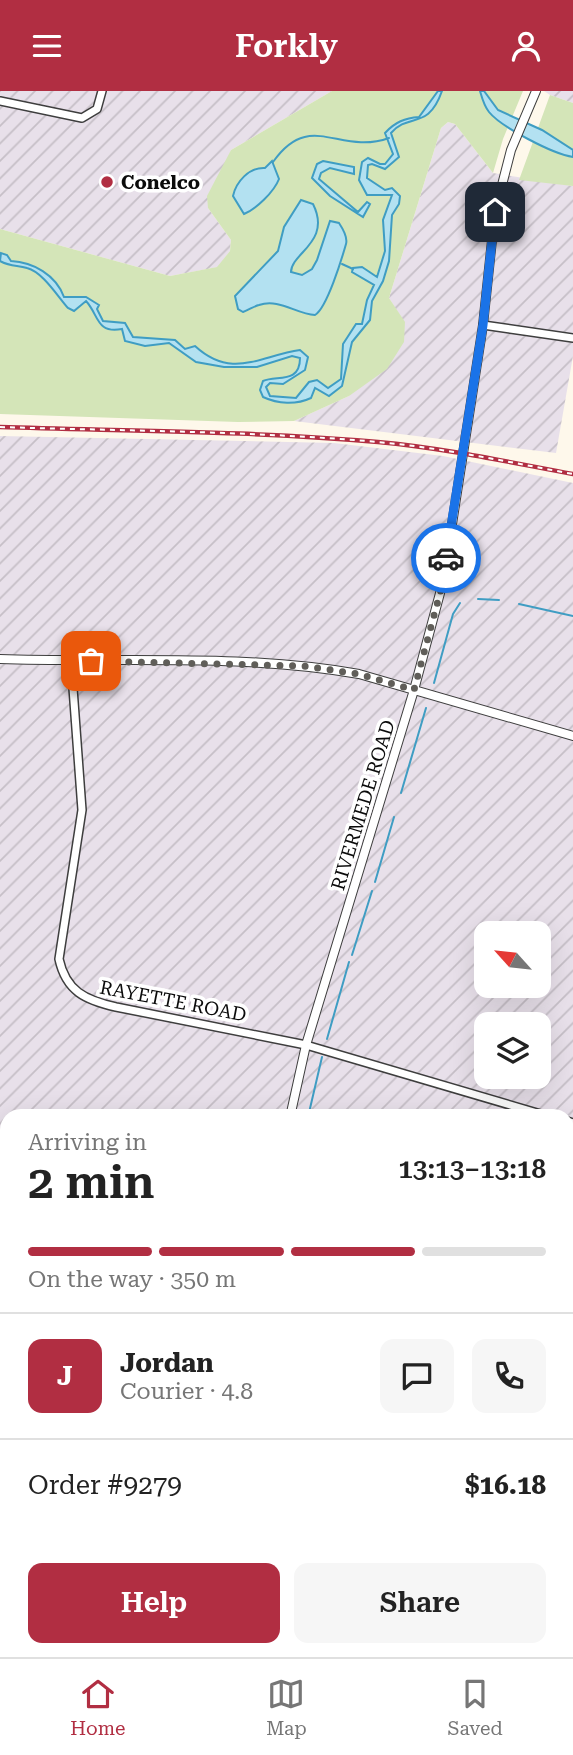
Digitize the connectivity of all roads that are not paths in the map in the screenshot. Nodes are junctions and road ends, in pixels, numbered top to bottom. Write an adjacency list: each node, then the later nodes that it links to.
1 (102, 91): 3 (street)
2 (537, 91): 4 (street, RIVERMEDE ROAD)
3 (0, 101)
4 (483, 325): 5 (street); 8 (street, RIVERMEDE ROAD)
5 (573, 338)
6 (0, 659): 7 (street)
7 (72, 661): 8 (street); 10 (street, RAYETTE ROAD)
8 (414, 690): 9 (street); 10 (street, RIVERMEDE ROAD)
9 (573, 736)
10 (306, 1045): 11 (street, RIVERMEDE ROAD); 12 (street, RAYETTE ROAD)
11 (292, 1109)
12 (524, 1109)

